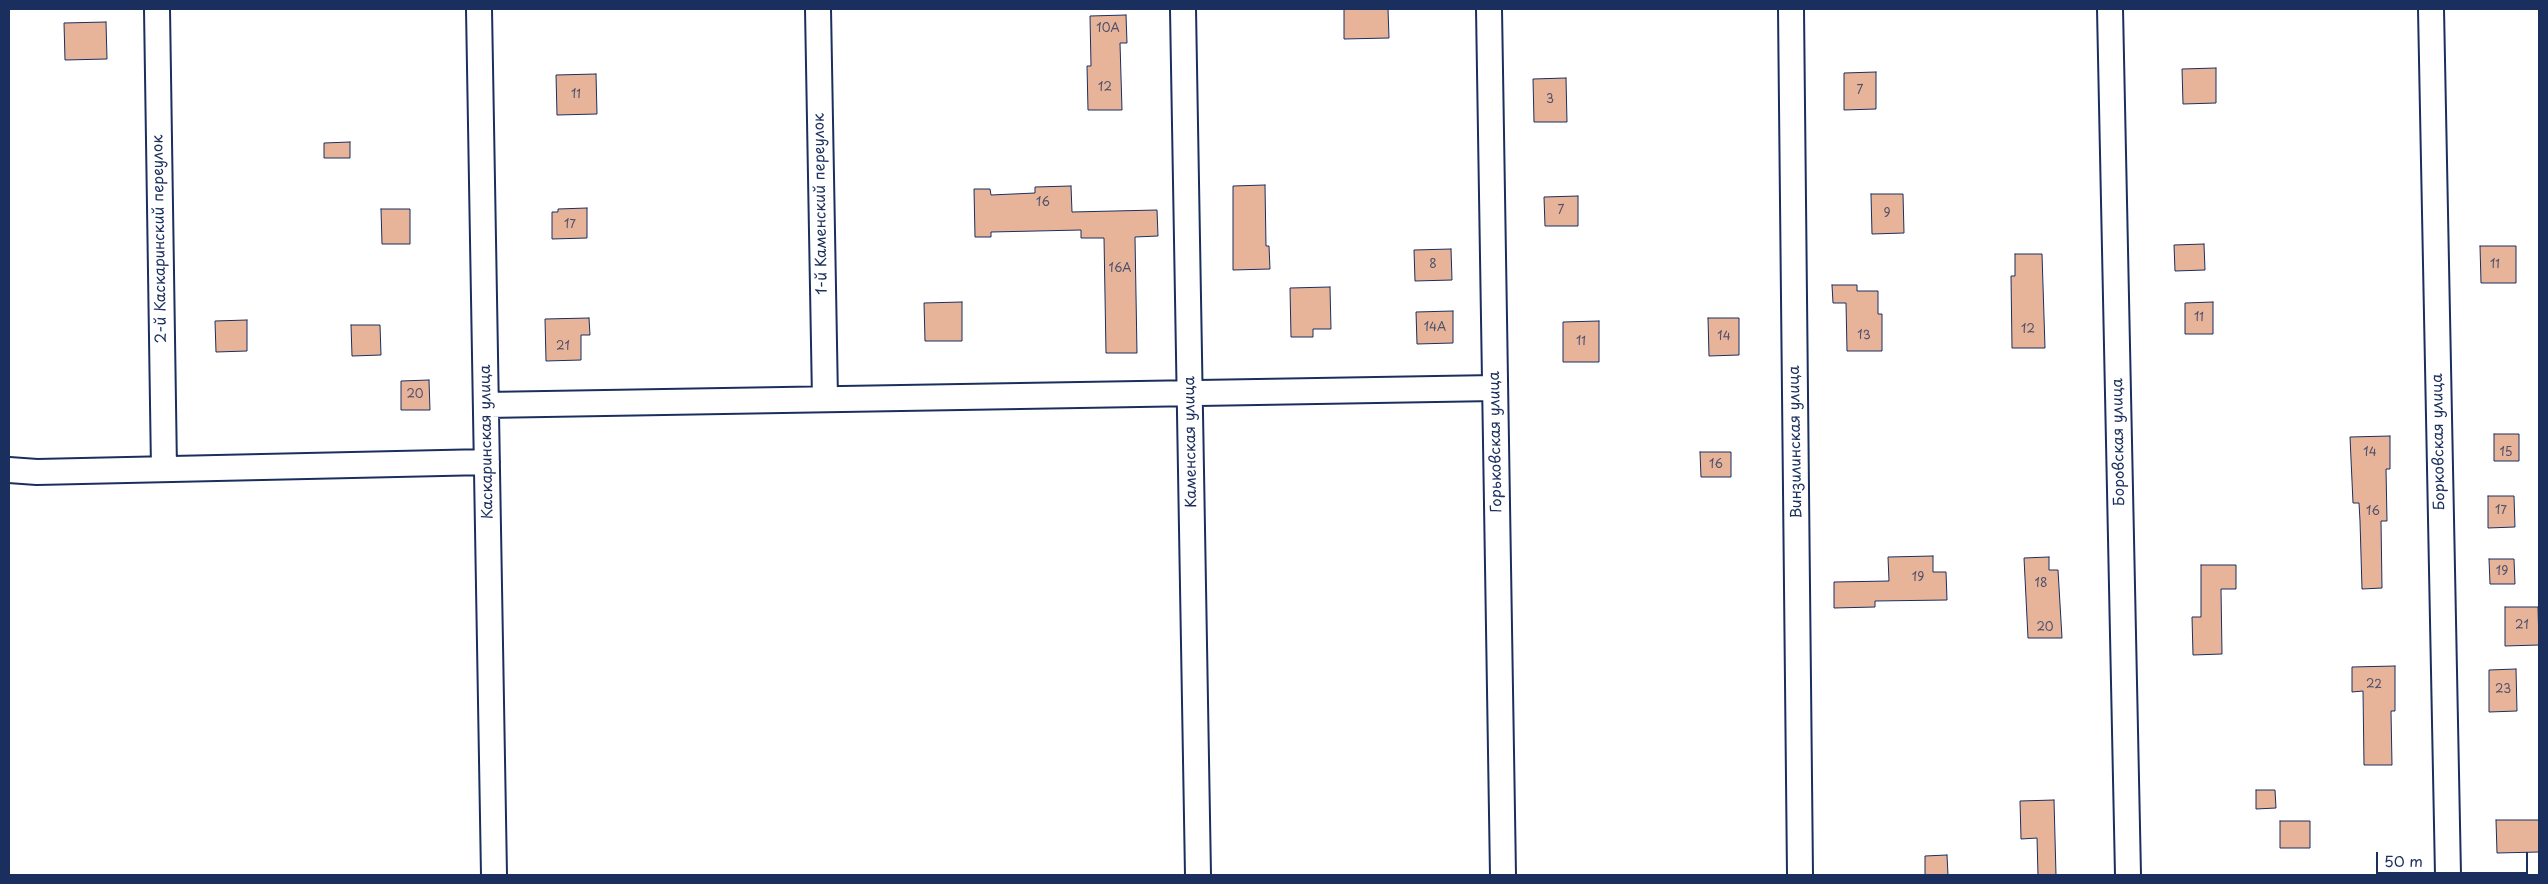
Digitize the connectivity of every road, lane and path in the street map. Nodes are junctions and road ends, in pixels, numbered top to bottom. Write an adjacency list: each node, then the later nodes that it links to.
1 (157, 9): 14 (street, 2-й Каскаринский переулок)
2 (479, 9): 12 (street, Каскаринская улица)
3 (818, 9): 11 (street, 1-й Каменский переулок)
4 (1183, 9): 10 (street, Каменская улица)
5 (1489, 9): 9 (street, Горьковская улица)
6 (1791, 9): 19 (street, Винзилинская улица)
7 (2110, 9): 20 (street, Боровская улица)
8 (2430, 9): 21 (street, Борковская улица)
9 (1495, 388): 10 (street); 18 (street, Горьковская улица)
10 (1190, 393): 11 (street); 17 (street, Каменская улица)
11 (825, 399): 12 (street)
12 (486, 405): 13 (street, Каскаринская улица)
13 (487, 462): 14 (street); 16 (street, Каскаринская улица)
14 (164, 469): 15 (street)
15 (9, 470)
16 (494, 875)
17 (1198, 875)
18 (1503, 875)
19 (1800, 875)
20 (2128, 875)
21 (2448, 875)

